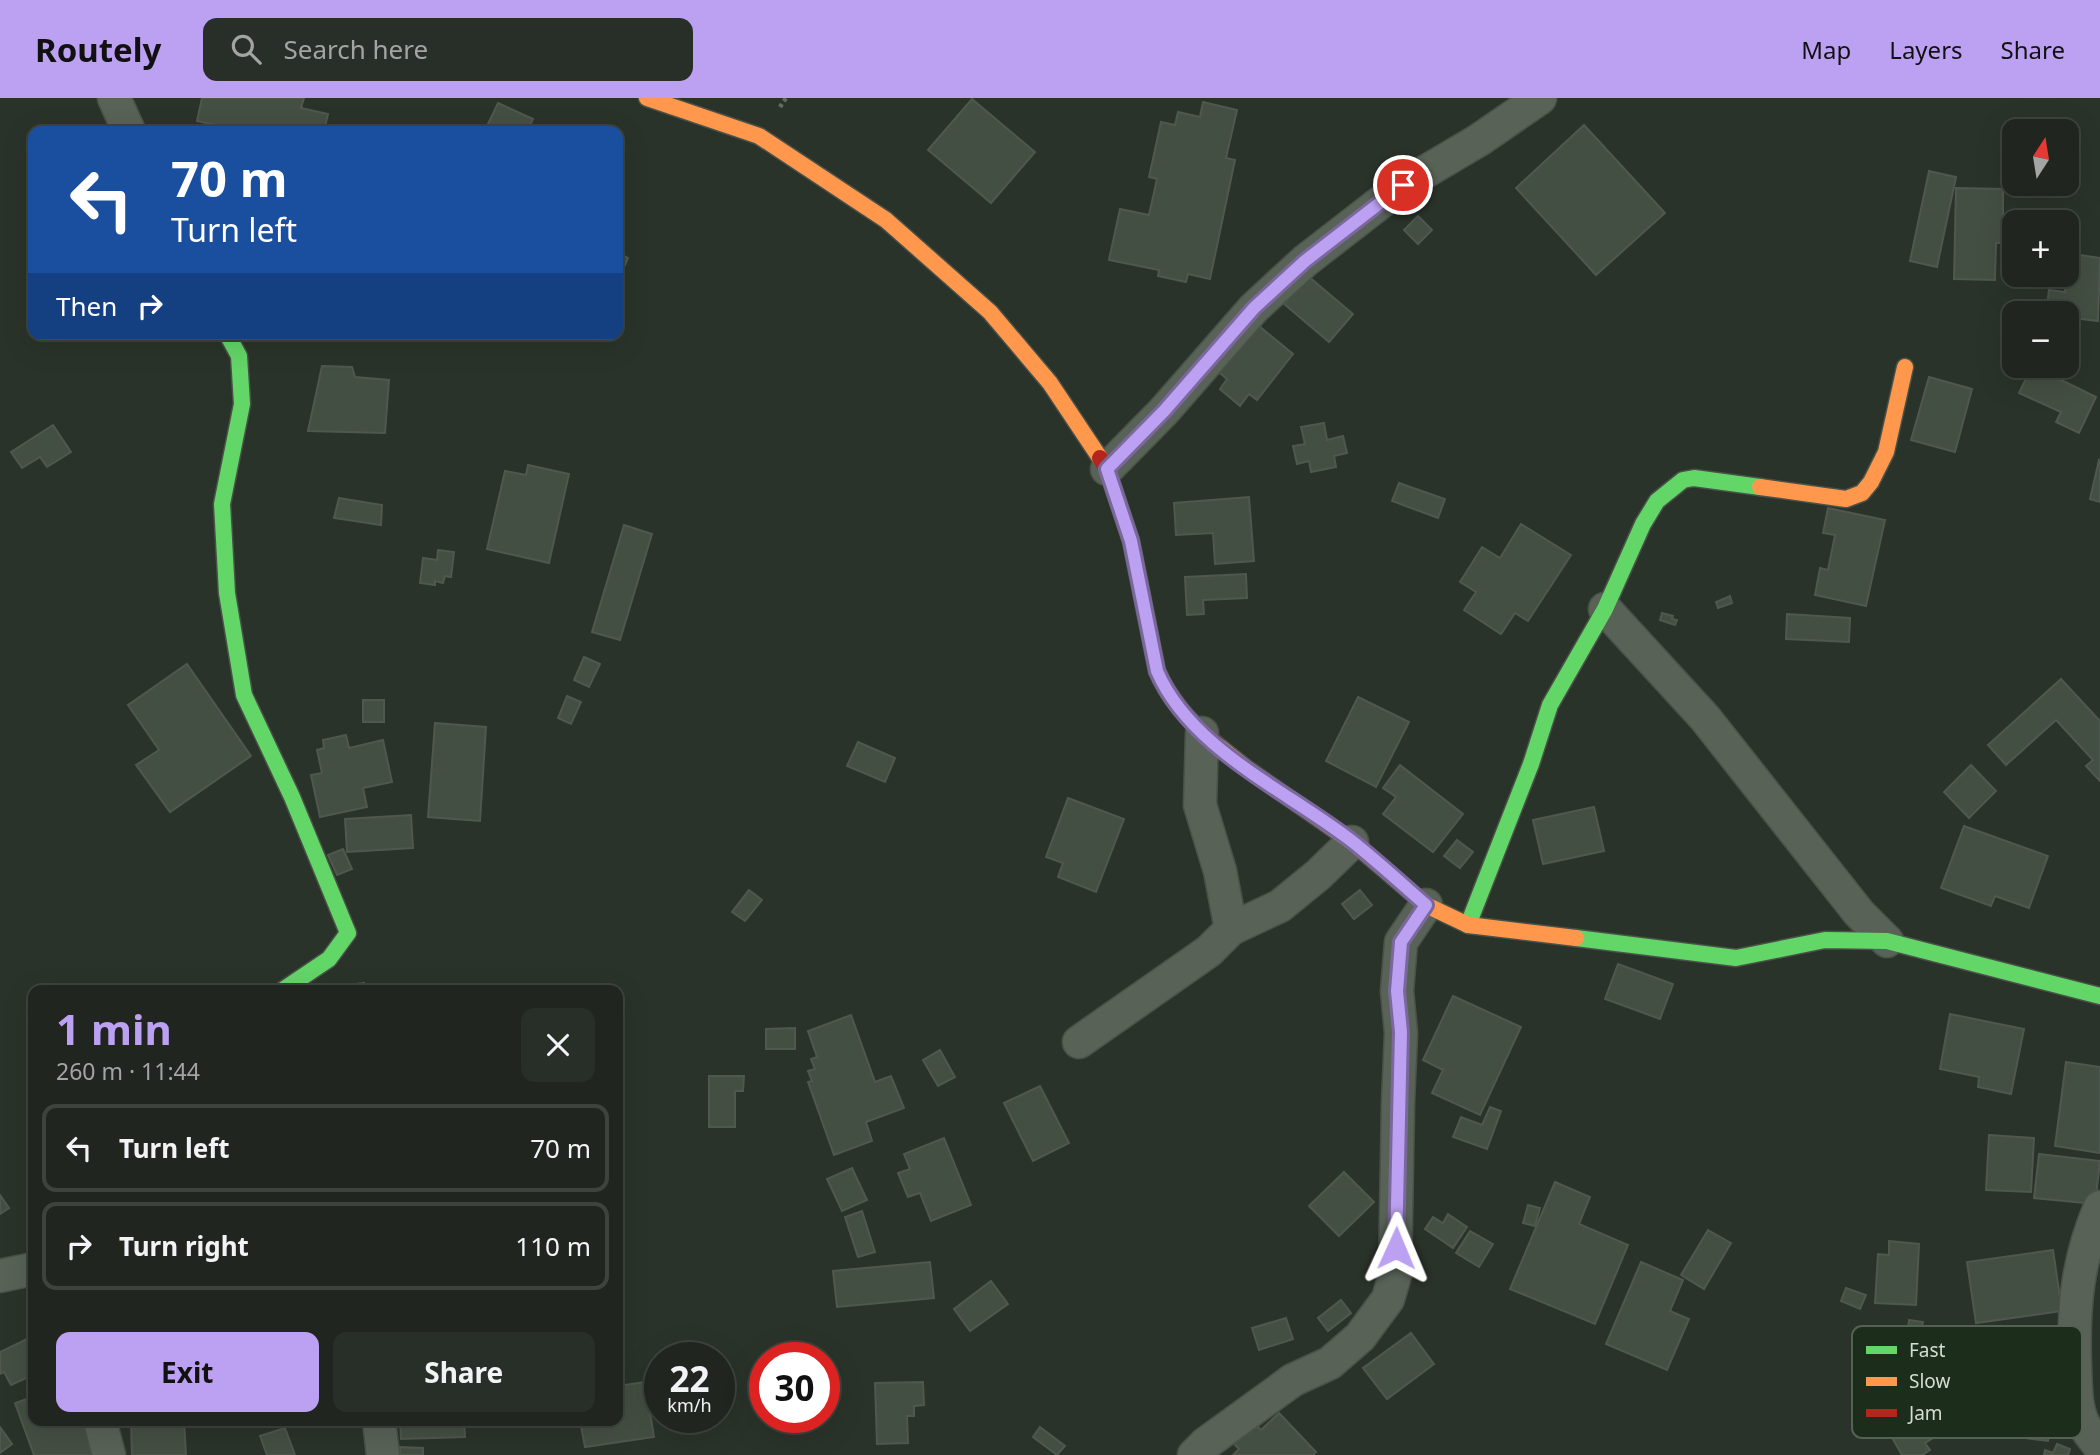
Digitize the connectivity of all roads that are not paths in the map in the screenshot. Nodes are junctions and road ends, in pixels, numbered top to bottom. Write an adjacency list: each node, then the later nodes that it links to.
1 (114, 98): 4 (street)
2 (647, 98): 7 (street)
3 (1540, 98): 7 (street)
4 (127, 126)
5 (231, 340): 15 (street)
6 (1905, 367): 8 (street)
7 (1107, 469): 9 (street)
8 (1605, 609): 12 (street); 14 (street)
9 (1202, 733): 10 (street); 13 (street)
10 (1352, 842): 11 (street); 13 (street)
11 (1426, 905): 12 (street); 28 (street)
12 (1468, 925): 14 (street)
13 (1231, 929): 17 (street)
14 (1887, 941): 16 (street)
15 (290, 985)
16 (2100, 996)
17 (1079, 1042)
18 (2100, 1207): 21 (street)
19 (28, 1270): 20 (street)
20 (0, 1276)
21 (2074, 1326)
22 (2082, 1417): 25 (street)
23 (101, 1426): 26 (street)
24 (380, 1426): 27 (street)
25 (2100, 1447)
26 (109, 1455)
27 (383, 1455)
28 (1194, 1455)

